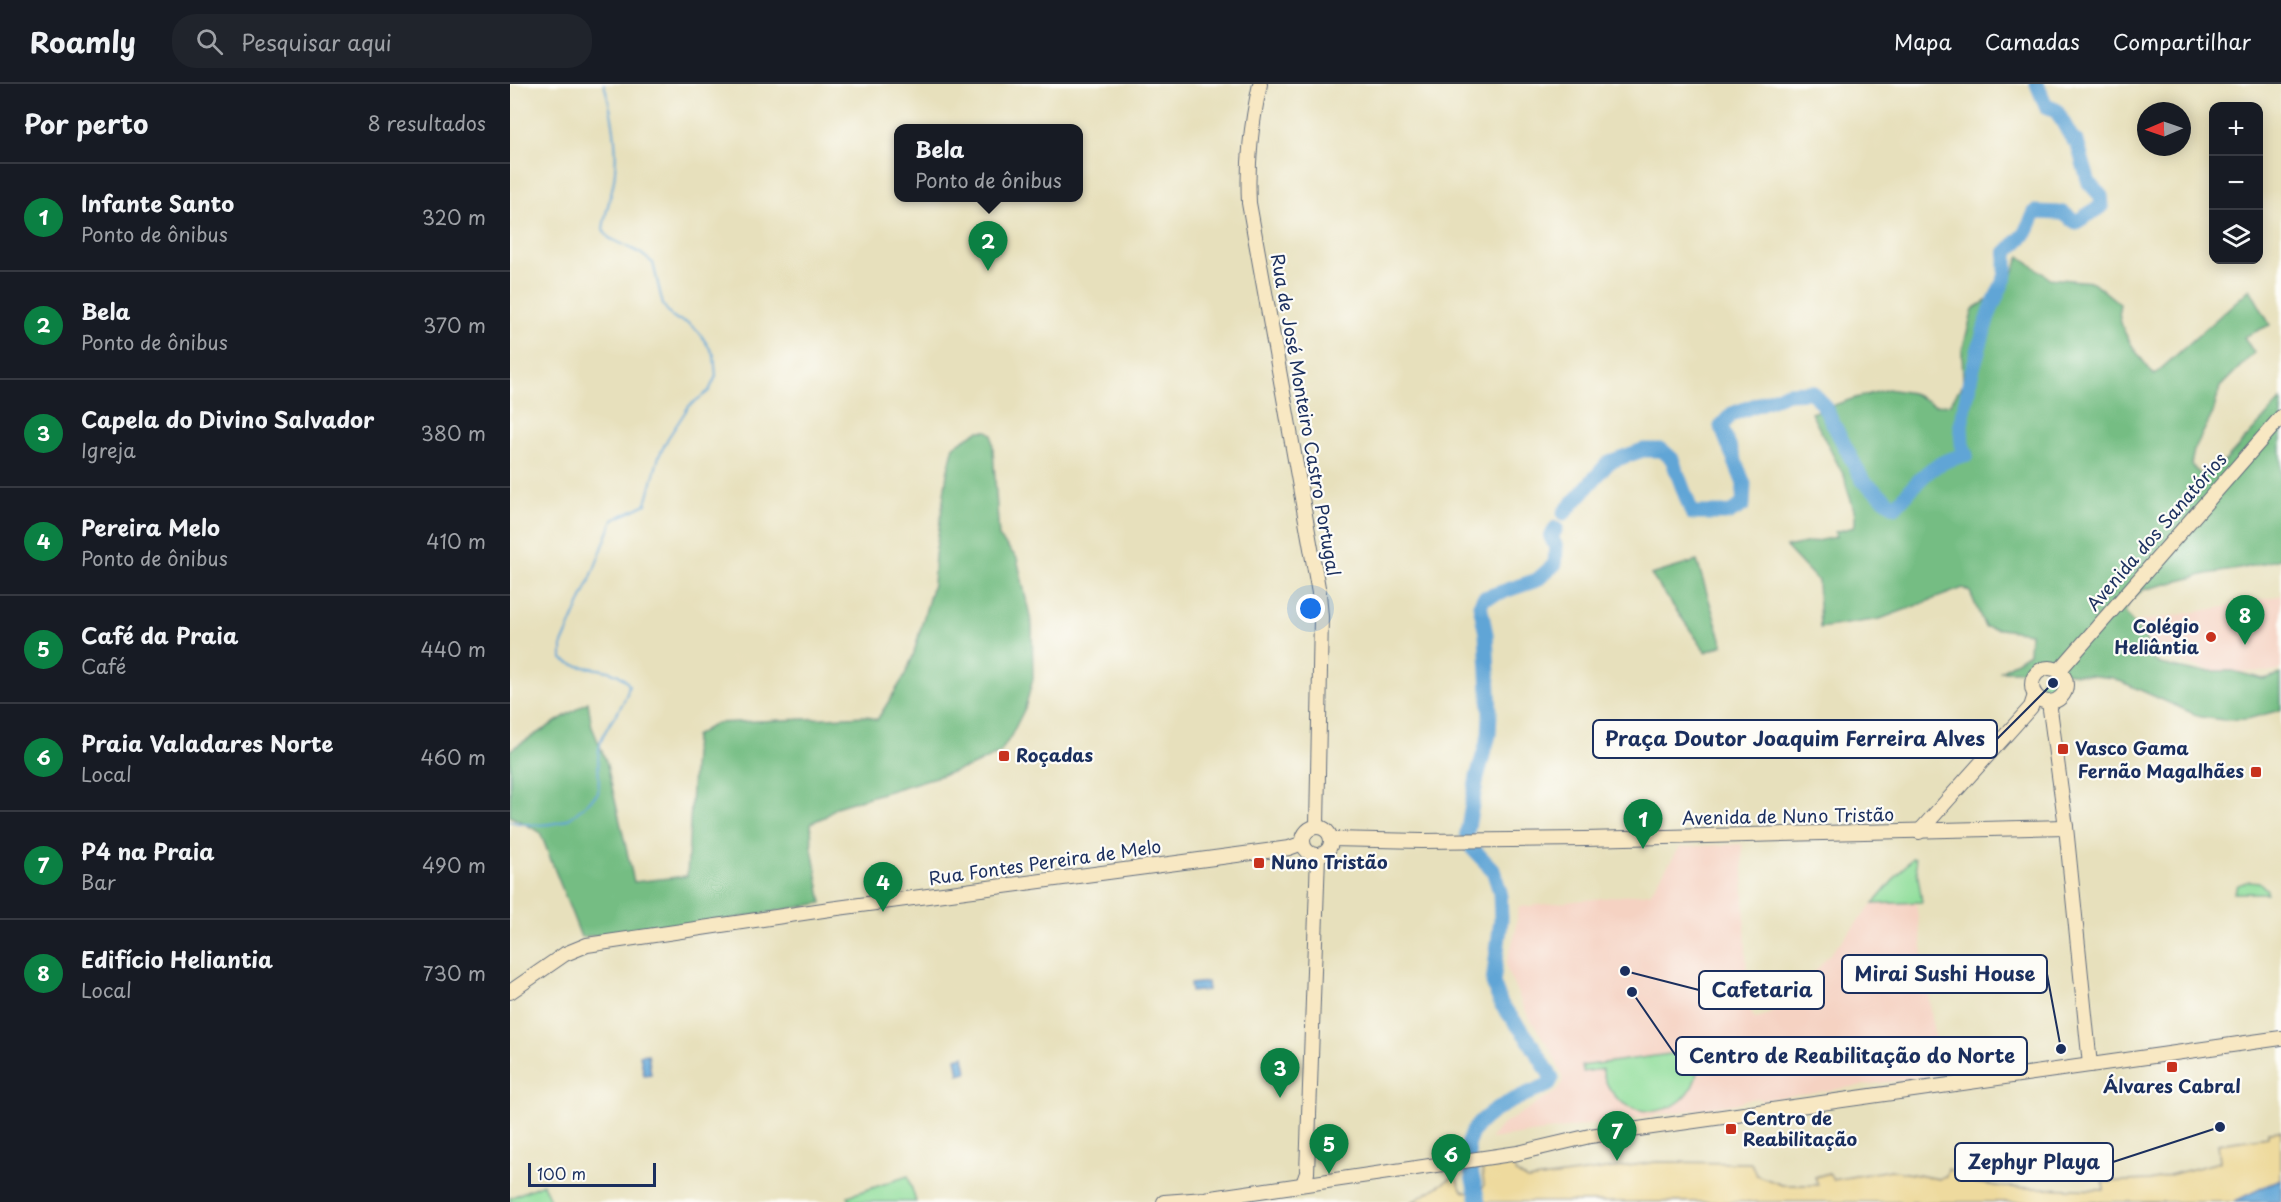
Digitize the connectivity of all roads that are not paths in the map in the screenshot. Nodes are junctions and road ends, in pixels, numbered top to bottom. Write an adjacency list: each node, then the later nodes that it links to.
1 (1260, 84): 6 (main road, Rua de José Monteiro Castro Portugal)
2 (2281, 417): 3 (main road, Avenida dos Sanatórios)
3 (2059, 671): 4 (main road); 5 (main road)
4 (2036, 696): 5 (main road); 8 (main road)
5 (2049, 702): 7 (main road)
6 (1317, 826): 9 (main road); 10 (main road)
7 (2066, 827): 8 (main road, Avenida de Nuno Tristão); 14 (main road)
8 (1919, 832): 9 (main road, Avenida de Nuno Tristão)
9 (1332, 839): 11 (main road)
10 (1302, 843): 11 (main road); 12 (main road, Rua Fontes Pereira de Melo)
11 (1318, 855): 15 (main road)
12 (510, 992)
13 (2281, 1038): 14 (main road)
14 (2090, 1065): 15 (main road)
15 (1303, 1184): 16 (main road)
16 (1164, 1202)

